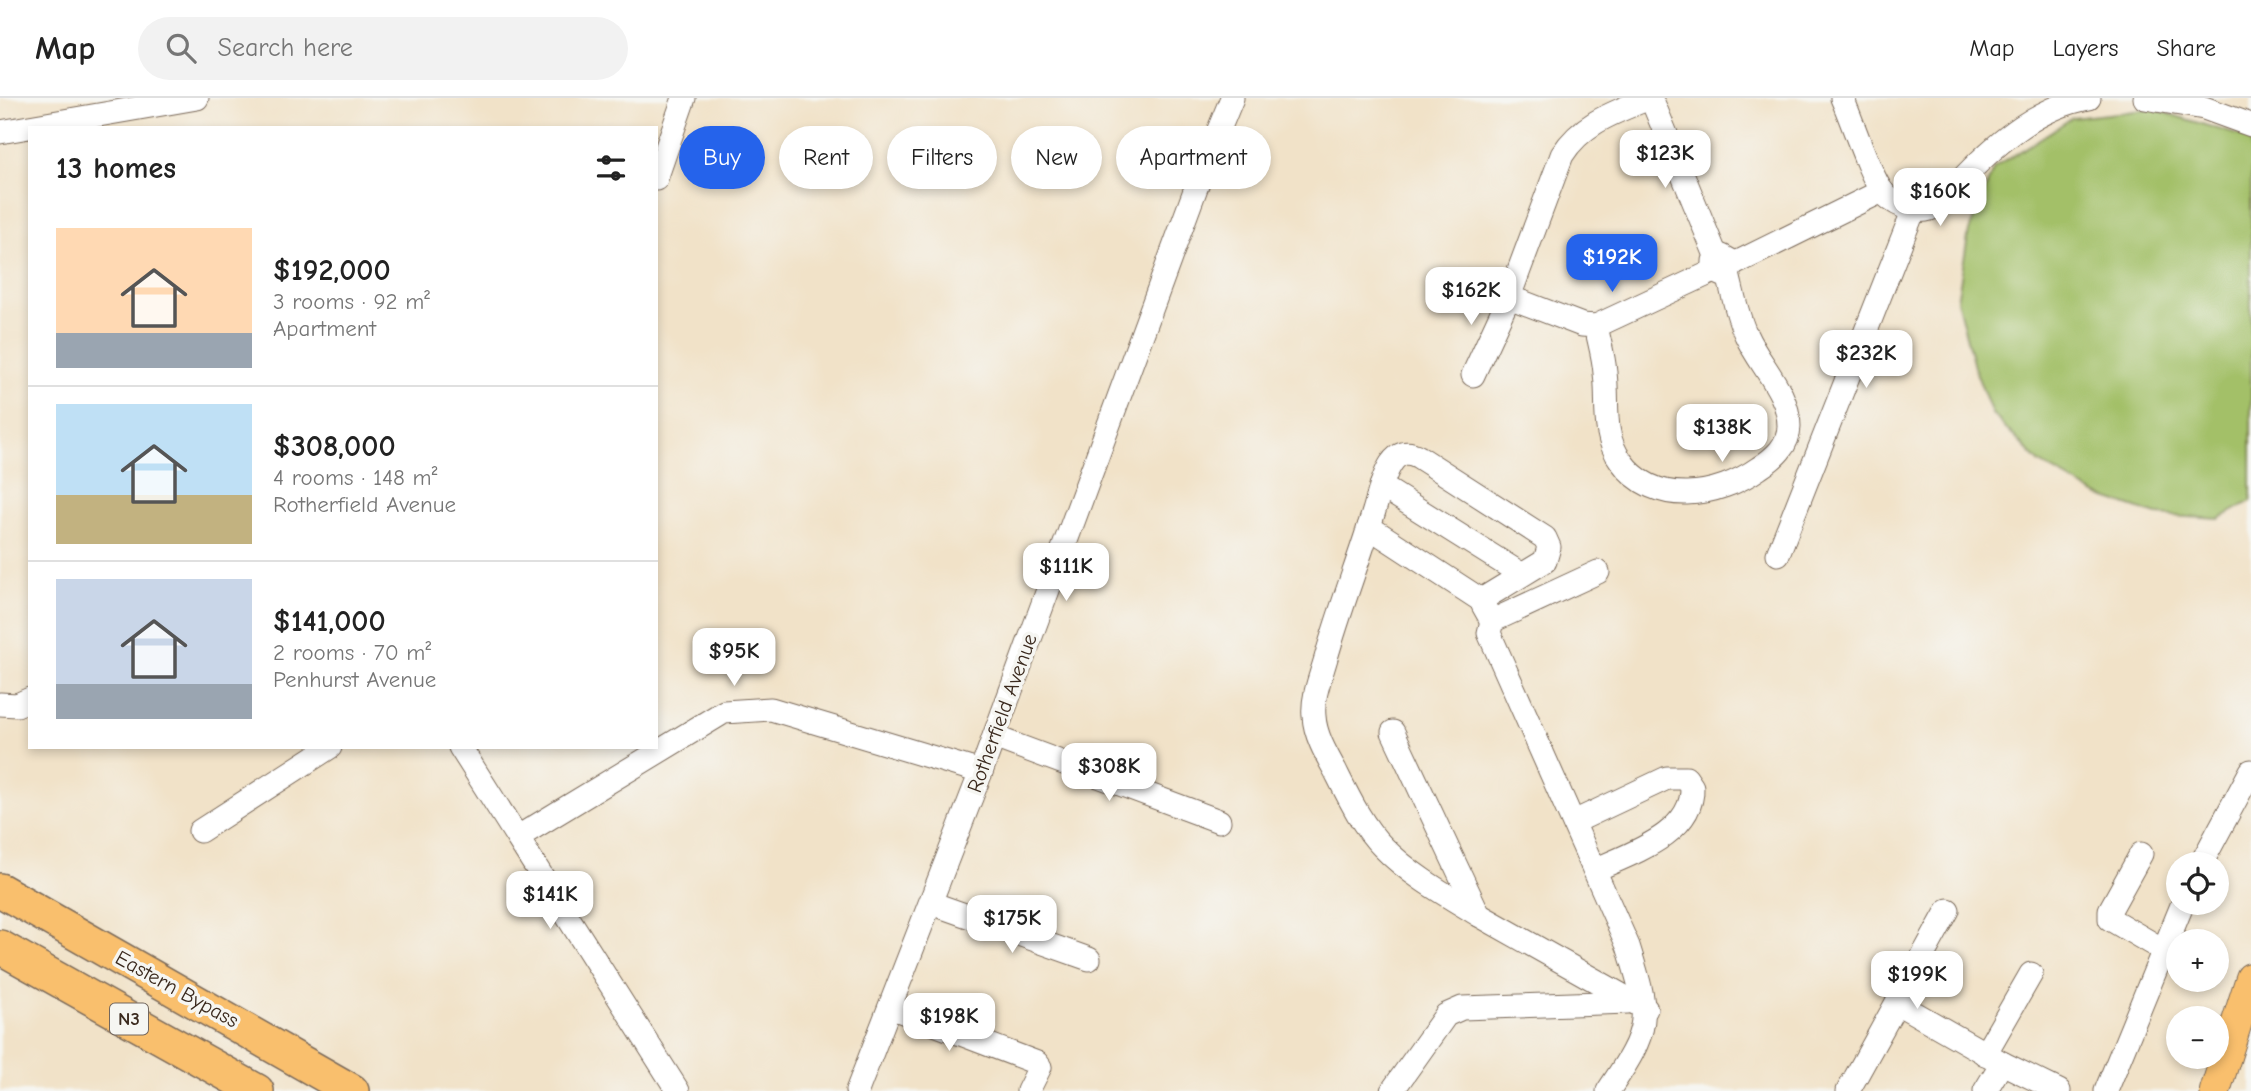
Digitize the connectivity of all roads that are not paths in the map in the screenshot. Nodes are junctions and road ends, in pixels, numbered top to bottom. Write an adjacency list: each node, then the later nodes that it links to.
1 (197, 98): 8 (street)
2 (684, 98): 11 (street)
3 (1232, 98): 27 (street, Rotherfield Avenue)
4 (1842, 98): 12 (street)
5 (2089, 98): 13 (street)
6 (2145, 98): 9 (street)
7 (1649, 101): 14 (street); 15 (street)
8 (74, 115): 10 (street)
9 (2251, 125)
10 (0, 132)
11 (658, 173)
12 (1882, 191): 13 (street); 14 (street)
13 (1913, 209): 20 (street)
14 (1723, 267): 16 (street); 16 (street)
15 (1509, 297): 16 (street); 17 (street)
16 (1596, 326)
17 (1473, 375)
18 (1381, 486): 19 (street); 22 (street); 22 (street)
19 (1369, 527): 23 (street); 42 (street)
20 (1778, 554)
21 (1598, 572): 23 (street)
22 (1521, 575): 23 (street)
23 (1488, 612): 33 (street)
24 (28, 700): 25 (street)
25 (0, 704)
26 (1393, 732): 42 (street)
27 (994, 737): 31 (street, Rotherfield Avenue); 32 (street)
28 (327, 749): 34 (street)
29 (461, 749): 35 (street)
30 (2251, 771): 36 (street)
31 (981, 772): 35 (street); 40 (street, Rotherfield Avenue)
32 (1219, 821)
33 (1574, 822): 38 (street); 38 (street)
34 (200, 831)
35 (518, 837): 55 (street)
36 (2207, 852)
37 (2141, 854): 45 (street)
38 (1595, 870): 50 (street)
39 (0, 890): 54 (highway, Eastern Bypass / N3)
40 (931, 903): 46 (street); 51 (street, Rotherfield Avenue)
41 (1948, 910): 49 (street)
42 (1479, 915): 50 (street)
43 (2178, 915): 45 (street)
44 (0, 947): 53 (highway, N3)
45 (2164, 950): 63 (street)
46 (1089, 959)
47 (2031, 974): 52 (street)
48 (2251, 978): 64 (main road)
49 (1897, 1003): 52 (street); 60 (street)
50 (1638, 1006): 58 (street); 59 (street)
51 (890, 1007): 56 (street, Rotherfield Avenue); 57 (street)
52 (1994, 1058): 61 (street); 62 (street)
53 (257, 1091)
54 (352, 1091)
55 (678, 1091)
56 (857, 1091)
57 (1028, 1091)
58 (1392, 1091)
59 (1608, 1091)
60 (1848, 1091)
61 (1986, 1091)
62 (2059, 1091)
63 (2106, 1091)
64 (2215, 1091)

